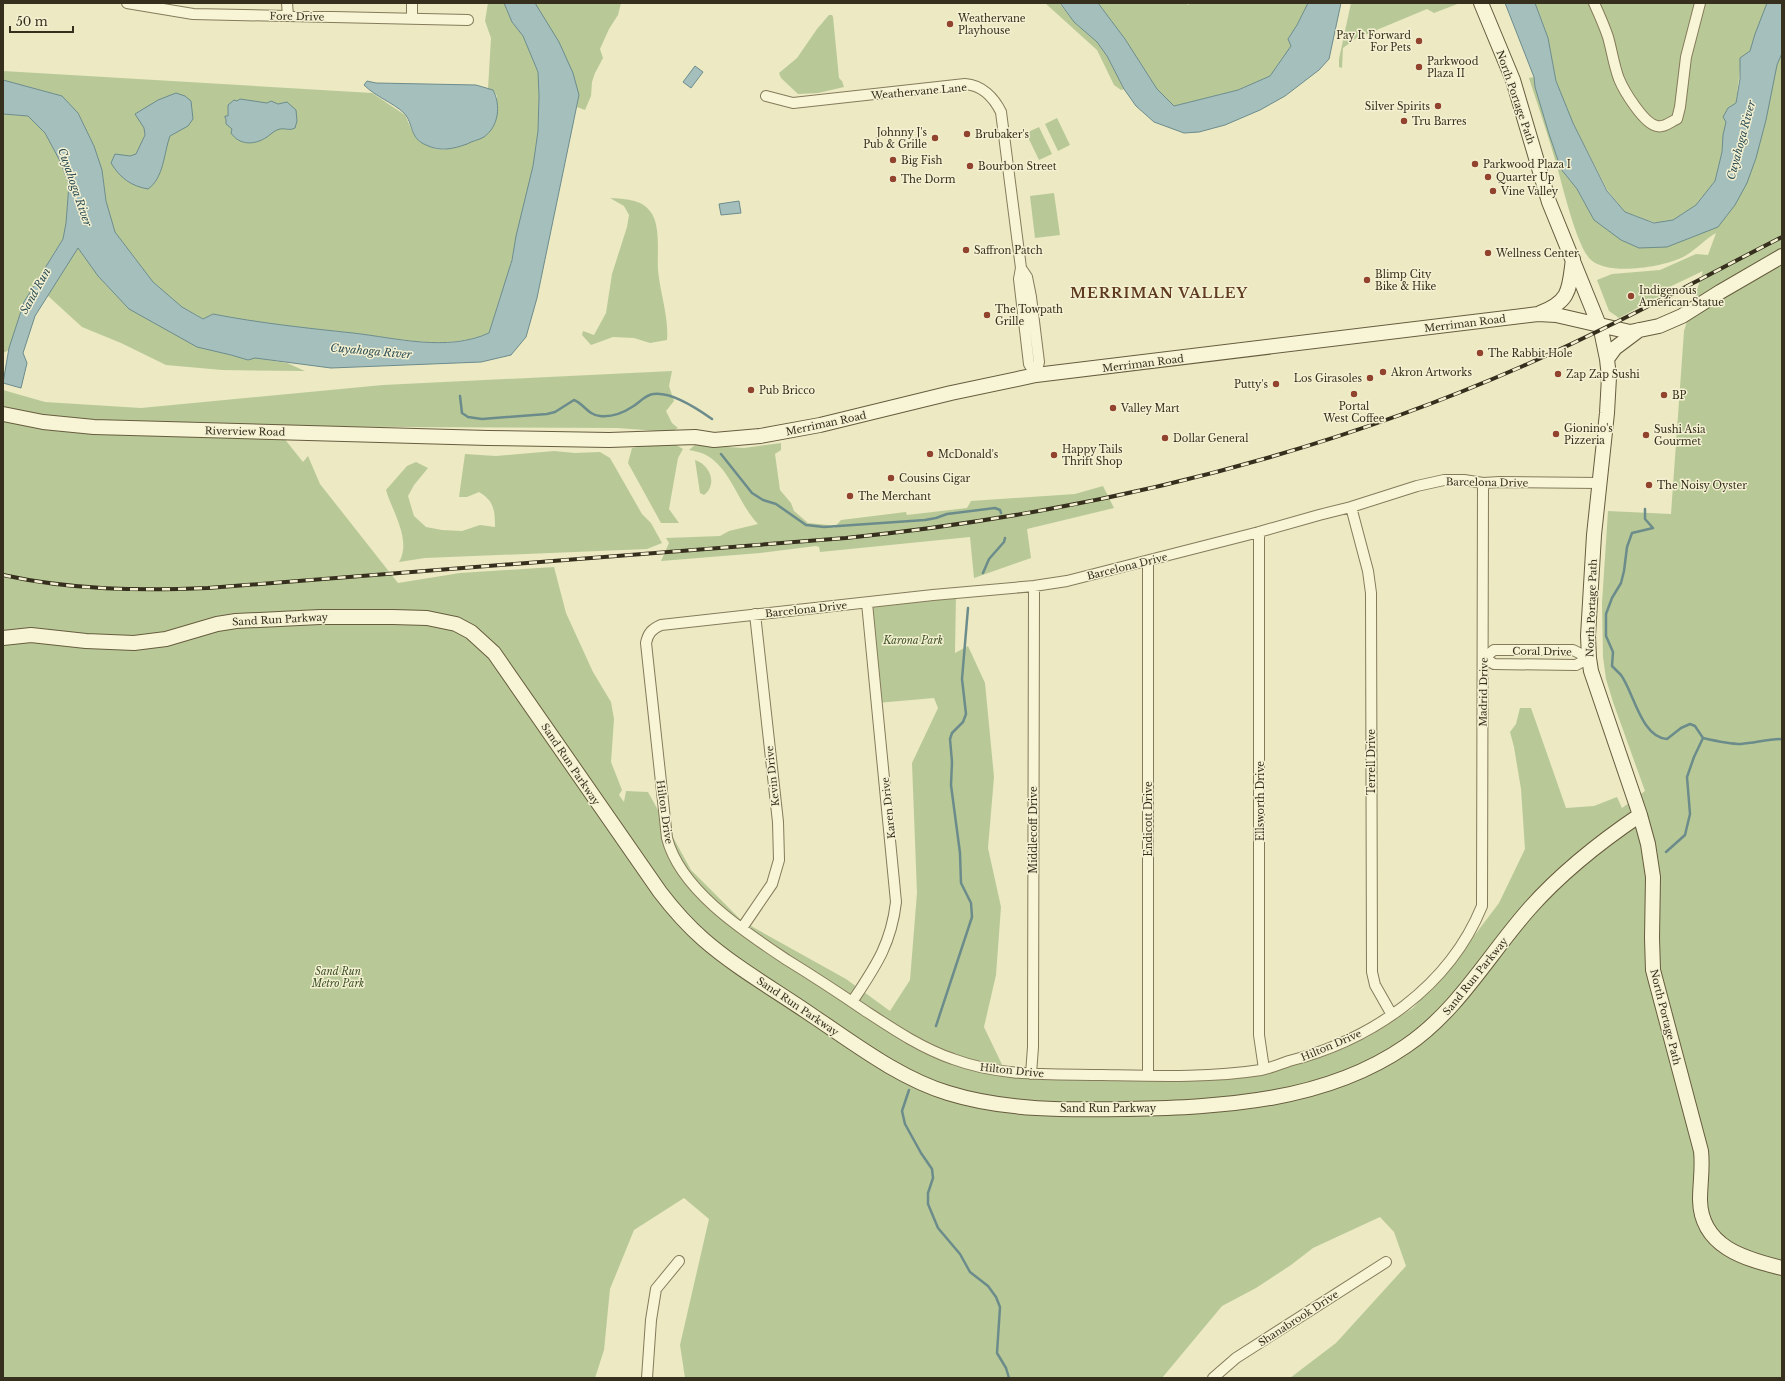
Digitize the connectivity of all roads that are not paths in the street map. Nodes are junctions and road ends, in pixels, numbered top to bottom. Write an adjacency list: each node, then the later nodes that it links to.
1 (126, 3): 7 (street, Fore Drive)
2 (288, 3): 7 (street)
3 (412, 3): 8 (street)
4 (1481, 3): 12 (main road, North Portage Path)
5 (1594, 3): 6 (street)
6 (1700, 3)
7 (288, 16): 8 (street, Fore Drive)
8 (412, 18): 9 (street, Fore Drive)
9 (468, 20)
10 (766, 96): 17 (street, Weathervane Lane)
11 (1782, 256): 15 (main road, Merriman Road)
12 (1573, 259): 13 (main road); 14 (main road, North Portage Path)
13 (1538, 314): 14 (main road, Merriman Road); 17 (main road, Merriman Road)
14 (1599, 325): 15 (main road, Merriman Road); 16 (main road, North Portage Path)
15 (1639, 330): 16 (main road)
16 (1607, 358): 21 (main road, North Portage Path)
17 (1036, 375): 19 (main road, Merriman Road)
18 (3, 414): 19 (main road, Riverview Road)
19 (488, 438)
20 (1483, 483): 21 (street, Barcelona Drive); 22 (street, Barcelona Drive); 30 (street, Madrid Drive)
21 (1599, 483): 31 (main road, North Portage Path)
22 (1351, 507): 23 (street, Barcelona Drive); 36 (street, Terrell Drive)
23 (1259, 532): 24 (street, Barcelona Drive); 37 (street, Ellsworth Drive)
24 (1148, 561): 25 (street, Barcelona Drive); 39 (street, Endicott Drive)
25 (1034, 586): 26 (street, Barcelona Drive); 38 (street, Middlecoff Drive)
26 (867, 603): 27 (street, Barcelona Drive); 35 (street, Karen Drive)
27 (755, 614): 28 (street, Barcelona Drive); 34 (street, Kevin Drive)
28 (650, 632): 34 (street, Hilton Drive)
29 (3, 638): 32 (main road, Sand Run Parkway)
30 (1484, 658): 31 (street, Coral Drive); 31 (street, Coral Drive); 33 (street, Madrid Drive)
31 (1588, 658): 32 (main road, North Portage Path)
32 (1640, 815): 42 (main road, North Portage Path)
33 (1482, 900): 36 (street, Hilton Drive)
34 (742, 928): 35 (street, Hilton Drive)
35 (852, 1002): 38 (street, Hilton Drive)
36 (1392, 1015): 37 (street, Hilton Drive)
37 (1264, 1069): 39 (street, Hilton Drive)
38 (1031, 1074): 39 (street, Hilton Drive)
39 (1148, 1076)
40 (679, 1261): 43 (street)
41 (1386, 1262): 44 (street, Shanabrook Drive)
42 (1782, 1268)
43 (647, 1378)
44 (1213, 1378)

